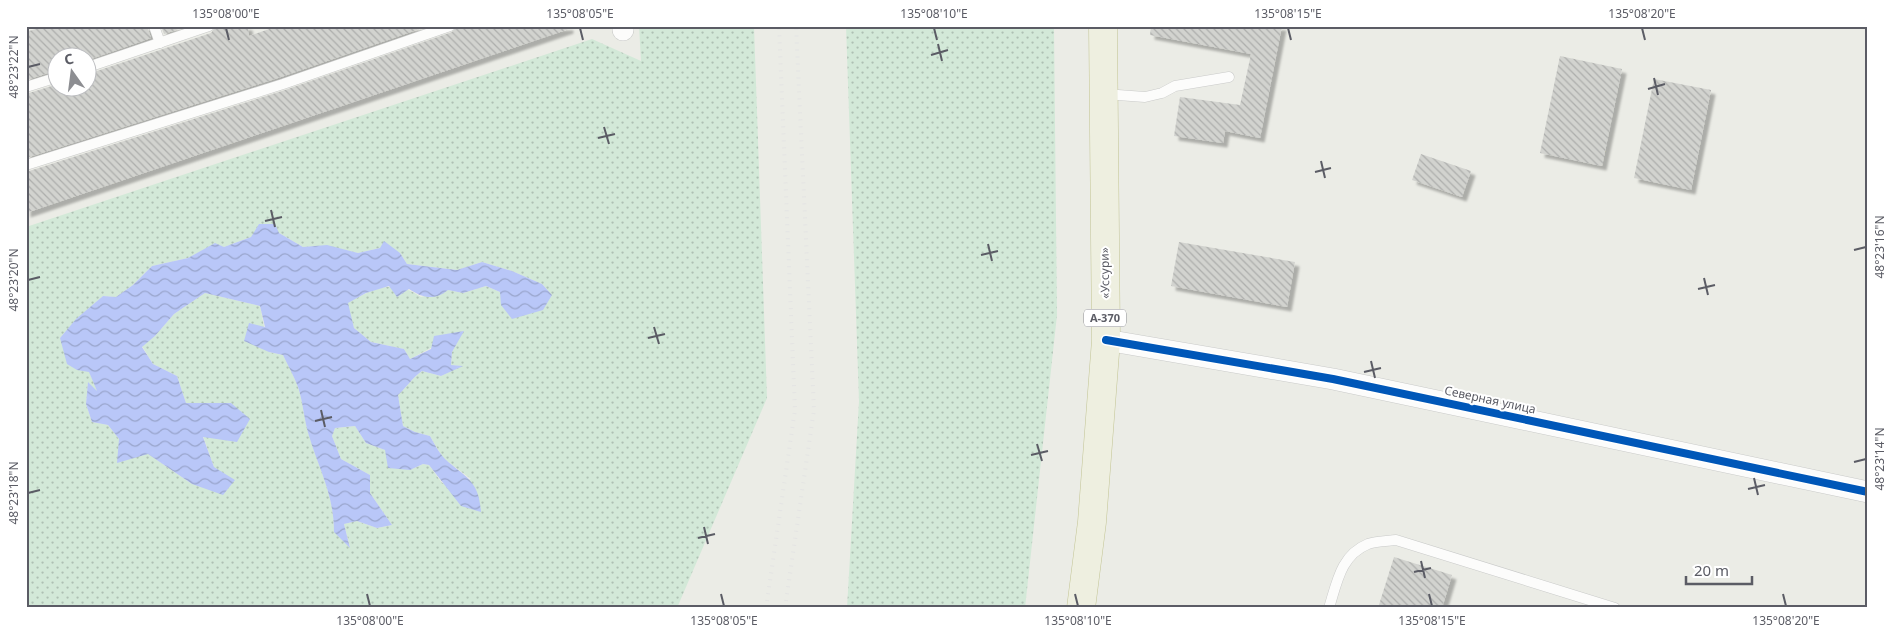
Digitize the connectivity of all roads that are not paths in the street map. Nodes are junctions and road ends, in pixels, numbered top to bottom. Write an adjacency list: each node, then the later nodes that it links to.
1 (154, 26): 5 (lane)
2 (209, 26): 5 (lane)
3 (450, 26): 11 (lane)
4 (1103, 26): 10 (highway, «Уссури» / А-370)
5 (160, 42): 6 (lane)
6 (98, 64)
7 (1229, 77): 10 (lane)
8 (48, 79): 9 (lane)
9 (26, 87)
10 (1103, 94): 12 (highway, «Уссури» / А-370)
11 (26, 165)
12 (1106, 340): 13 (street, Северная улица); 14 (highway, «Уссури» / А-370)
13 (1868, 492)
14 (1081, 608)
15 (1329, 608): 16 (lane)
16 (1615, 608)

